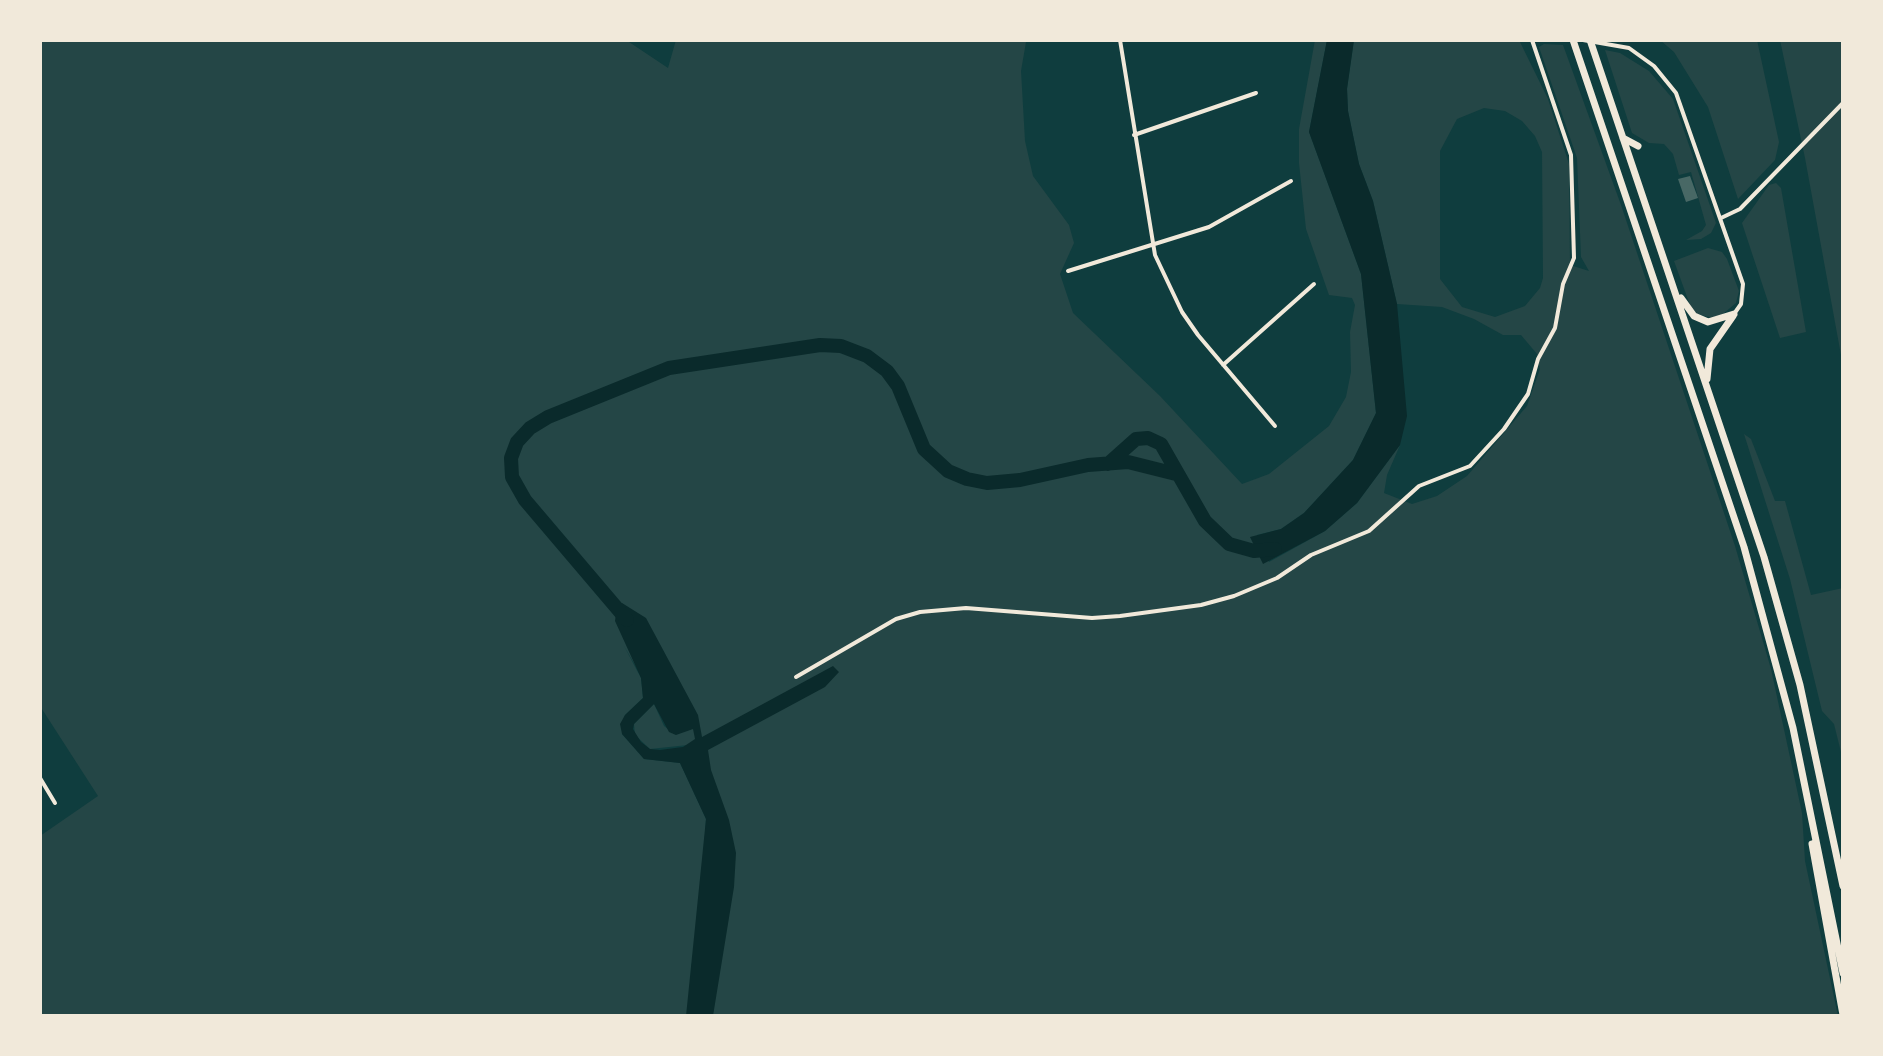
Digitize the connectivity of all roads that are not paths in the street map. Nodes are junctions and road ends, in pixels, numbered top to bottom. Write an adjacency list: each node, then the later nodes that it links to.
1 (1120, 40): 8 (street)
2 (1532, 40): 21 (street)
3 (1573, 40): 22 (highway)
4 (1583, 40): 12 (street)
5 (1590, 40): 9 (highway)
6 (1256, 93): 8 (street)
7 (1843, 103): 12 (street)
8 (1134, 135): 13 (street)
9 (1623, 138): 10 (highway); 15 (highway)
10 (1638, 146)
11 (1291, 181): 13 (street)
12 (1721, 218): 17 (street)
13 (1152, 247): 14 (street); 18 (street)
14 (1068, 271)
15 (1672, 283): 17 (highway); 19 (highway)
16 (1314, 284): 18 (street)
17 (1734, 314): 19 (highway)
18 (1223, 365): 20 (street)
19 (1708, 388): 25 (highway)
20 (1275, 426)
21 (796, 677)
22 (1793, 728): 26 (highway); 27 (highway)
23 (40, 778): 24 (street)
24 (55, 803)
25 (1843, 886)
26 (1843, 973)
27 (1843, 1015)

